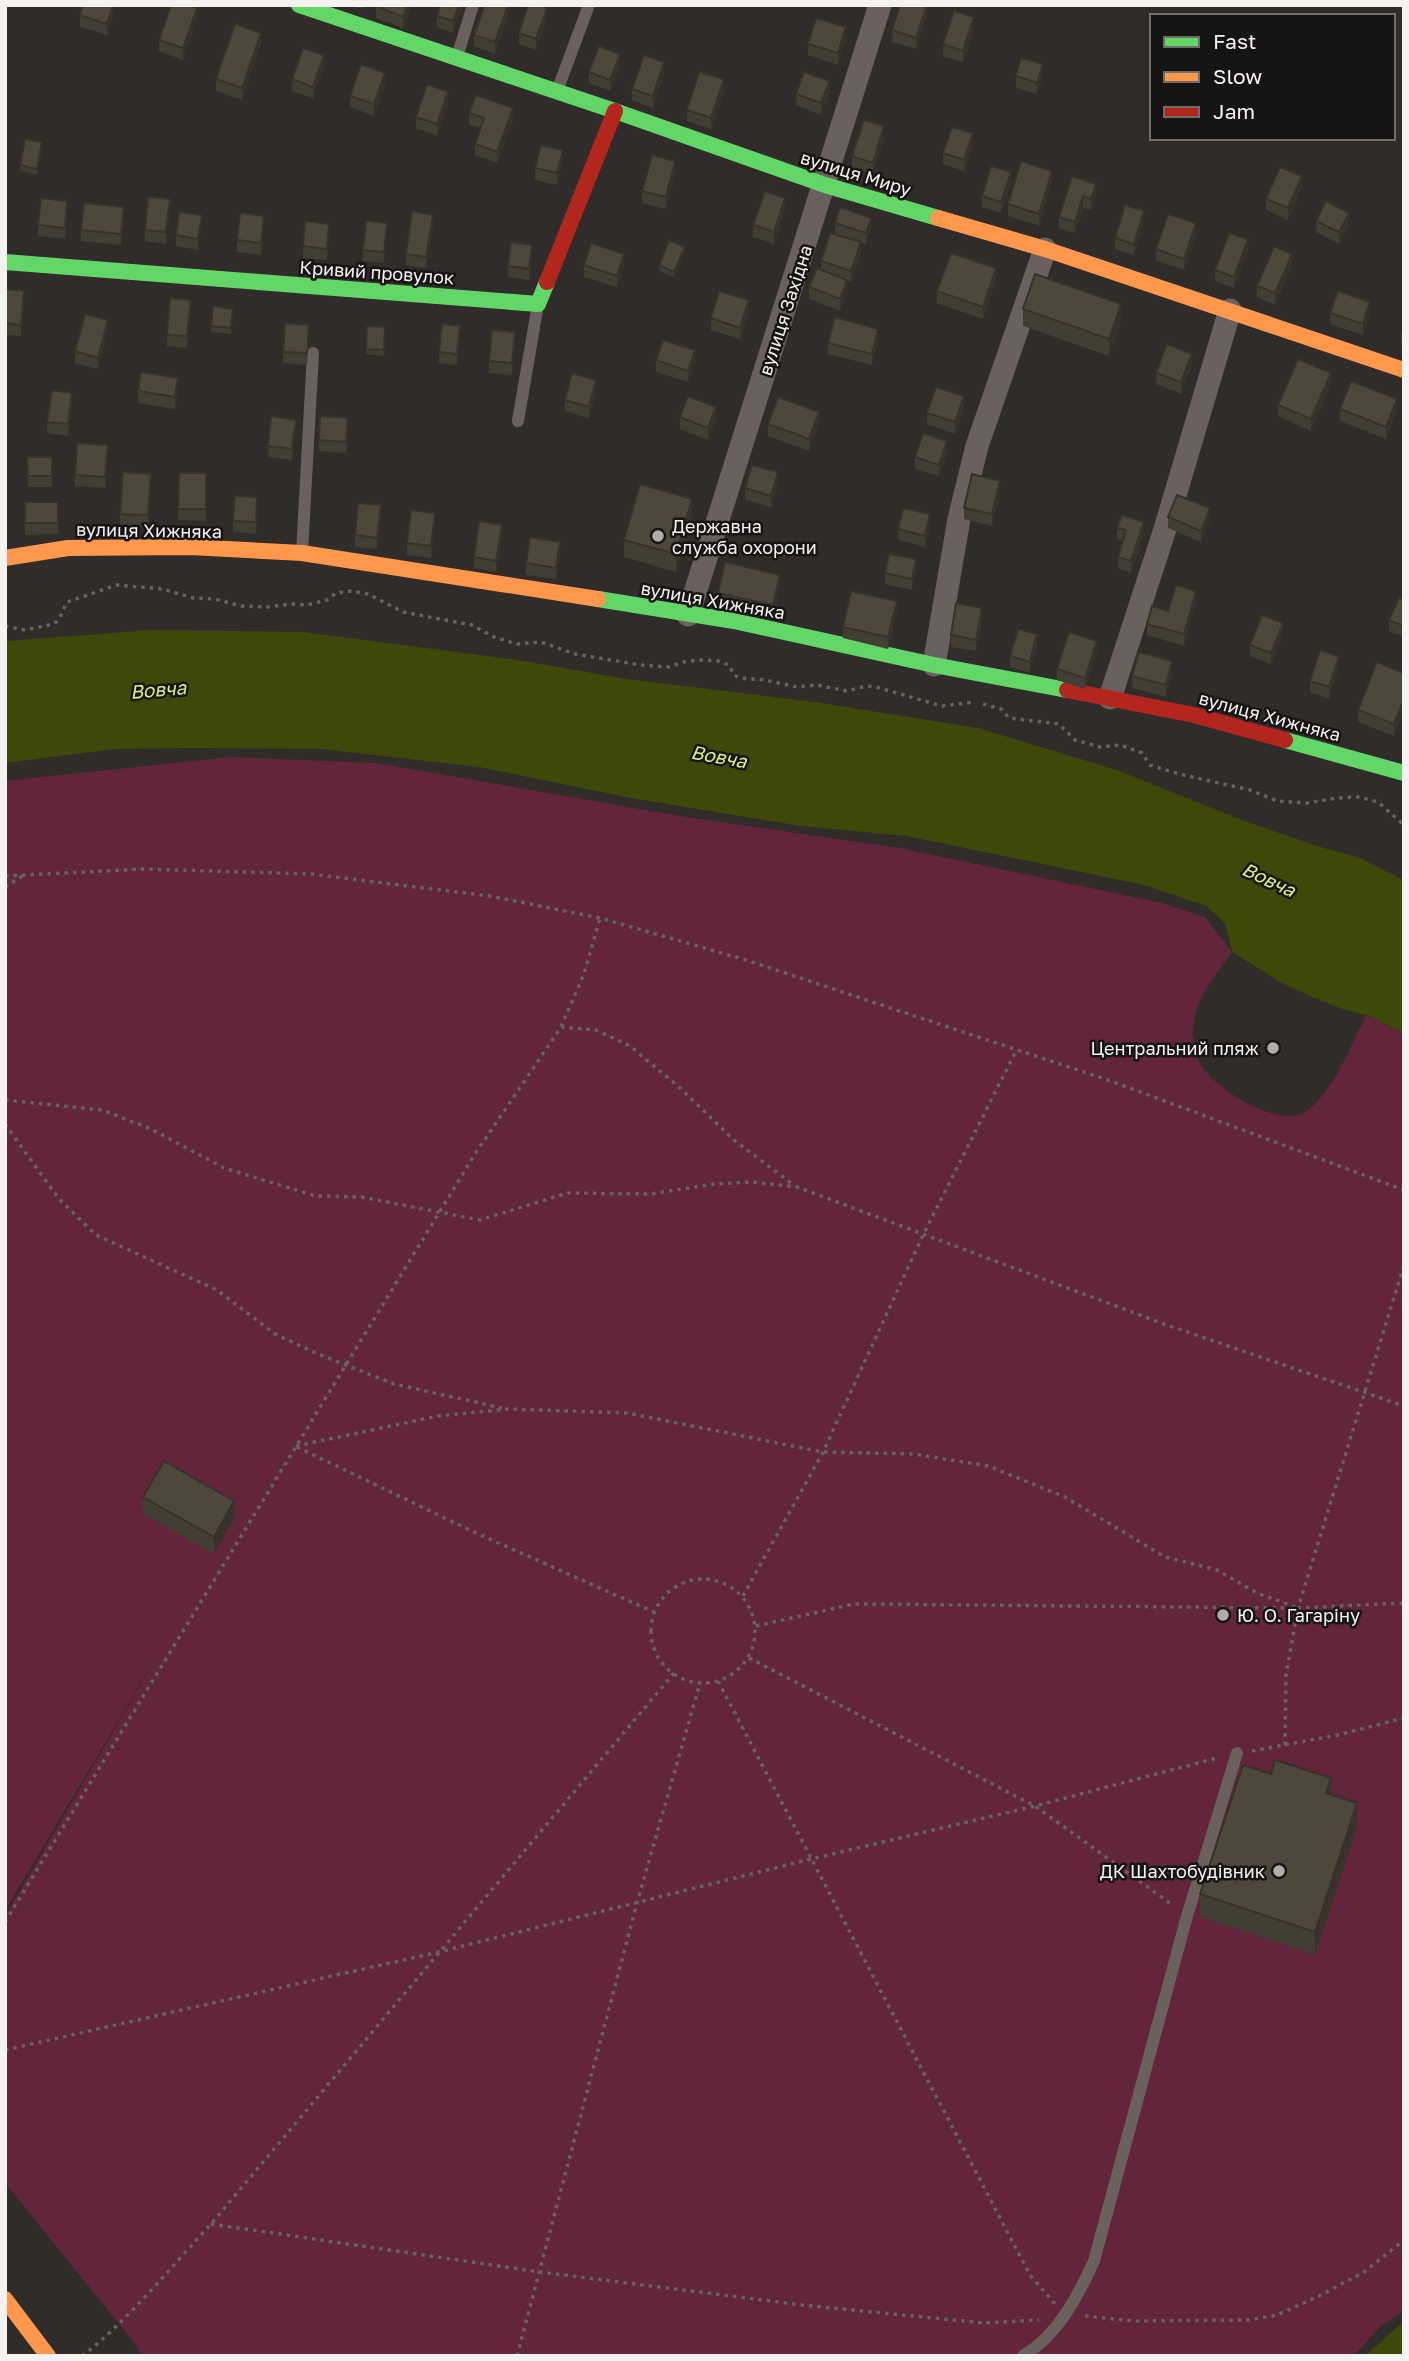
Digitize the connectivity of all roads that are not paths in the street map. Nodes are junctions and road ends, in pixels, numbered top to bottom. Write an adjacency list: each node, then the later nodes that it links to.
1 (299, 5): 5 (main road, вулиця Миру)
2 (473, 5): 5 (lane)
3 (589, 5): 6 (lane)
4 (880, 5): 8 (street, вулиця Західна)
5 (457, 58): 6 (main road, вулиця Миру)
6 (557, 92): 7 (main road, вулиця Миру)
7 (615, 111): 8 (main road, вулиця Миру); 11 (main road)
8 (825, 186): 9 (main road, вулиця Миру); 18 (street, вулиця Західна)
9 (1045, 249): 12 (main road, вулиця Миру); 19 (street)
10 (5, 262): 11 (main road, Кривий провулок)
11 (538, 304): 15 (lane)
12 (1230, 310): 14 (main road, вулиця Миру); 20 (street)
13 (313, 353): 16 (lane)
14 (1404, 370)
15 (518, 421)
16 (302, 553): 17 (main road, вулиця Хижняка); 18 (main road, вулиця Хижняка)
17 (5, 558)
18 (688, 615): 19 (main road, вулиця Хижняка)
19 (934, 665): 20 (main road, вулиця Хижняка)
20 (1110, 698): 21 (main road, вулиця Хижняка)
21 (1404, 773)
22 (1237, 1753): 25 (lane)
23 (5, 2299): 24 (main road)
24 (48, 2356)
25 (1023, 2356)

